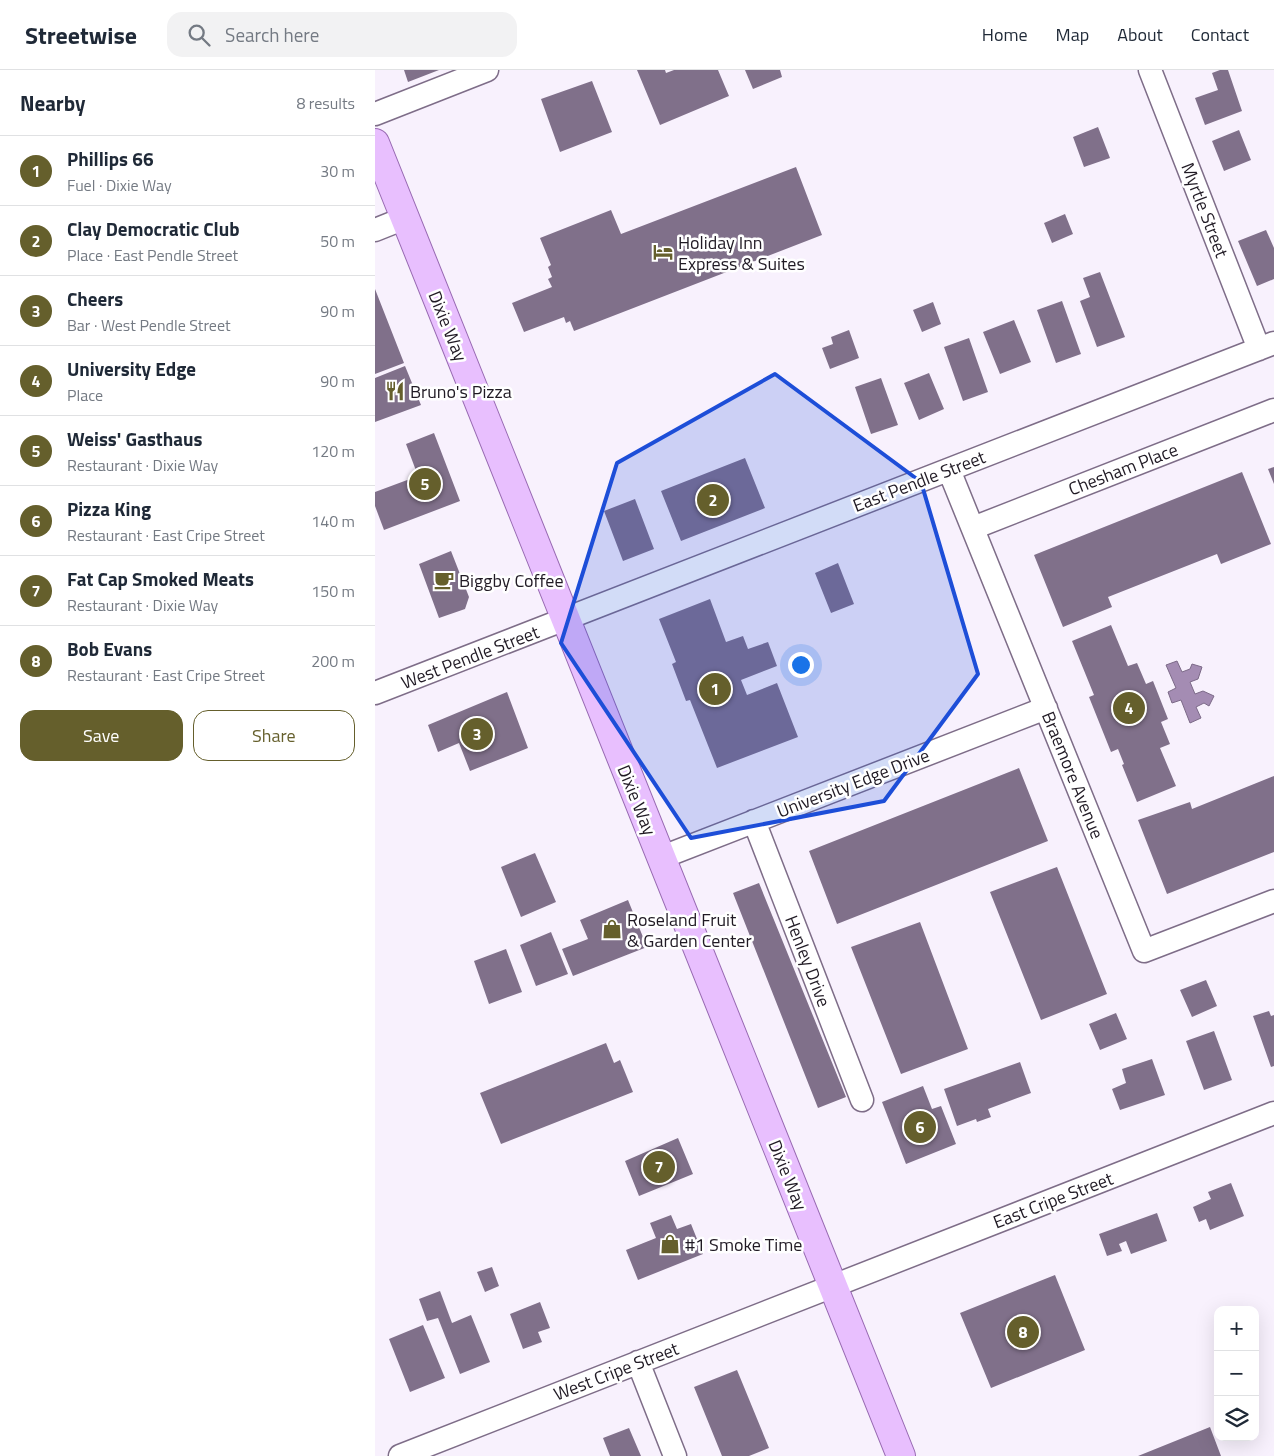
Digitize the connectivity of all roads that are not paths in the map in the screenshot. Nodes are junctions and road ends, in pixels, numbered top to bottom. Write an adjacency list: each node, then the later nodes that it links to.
1 (487, 70): 3 (street)
2 (1150, 70): 7 (street, Myrtle Street)
3 (375, 114)
4 (375, 143): 5 (main road, Dixie Way)
5 (405, 218): 6 (street); 11 (main road, Dixie Way)
6 (375, 230)
7 (1267, 346): 9 (street, East Pendle Street)
8 (1274, 410): 10 (street, Chesham Place)
9 (949, 470): 10 (street, Braemore Avenue); 11 (street, East Pendle Street)
10 (973, 528): 13 (street, Braemore Avenue)
11 (565, 620): 12 (street, West Pendle Street); 15 (main road, Dixie Way)
12 (376, 689)
13 (1046, 708): 14 (street, University Edge Drive); 16 (street, Braemore Avenue)
14 (754, 821): 15 (street, University Edge Drive); 17 (street, Henley Drive)
15 (661, 858): 19 (main road, Dixie Way)
16 (1274, 900)
17 (862, 1100)
18 (1274, 1113): 19 (street, East Cripe Street)
19 (832, 1286): 20 (street, West Cripe Street); 23 (main road, Dixie Way)
20 (639, 1362): 21 (street, West Cripe Street); 22 (street)
21 (400, 1456)
22 (675, 1456)
23 (901, 1456)

